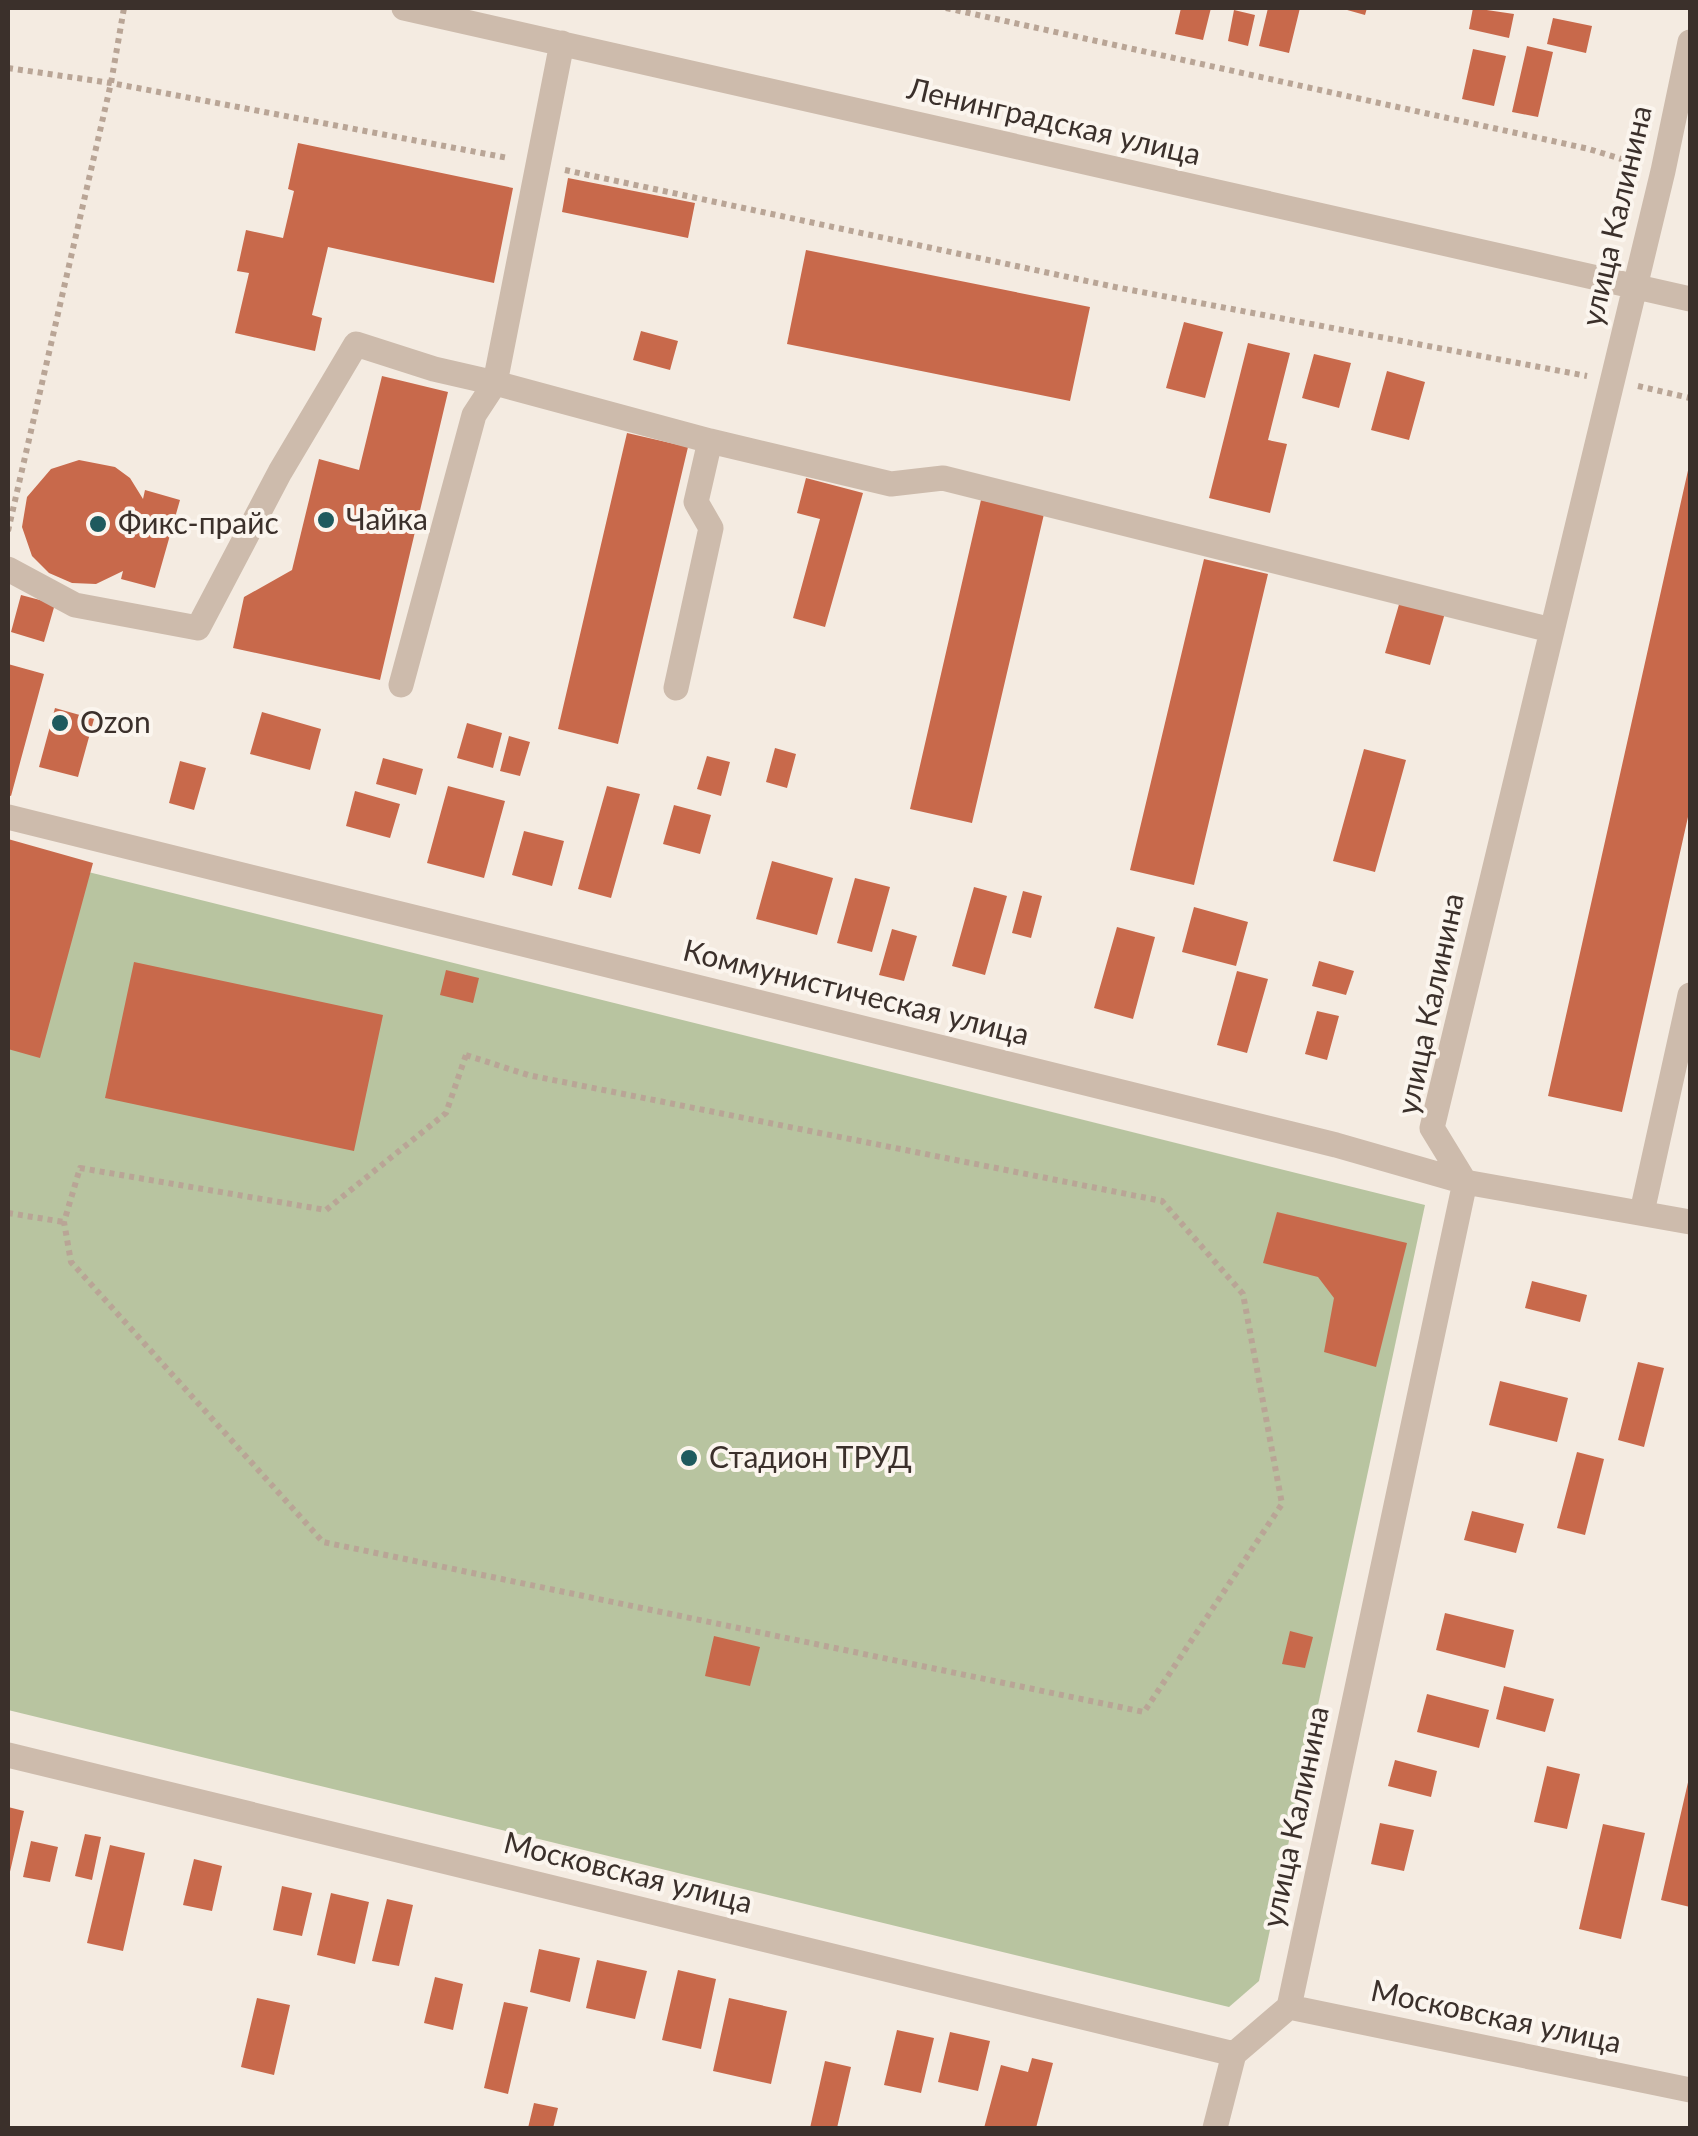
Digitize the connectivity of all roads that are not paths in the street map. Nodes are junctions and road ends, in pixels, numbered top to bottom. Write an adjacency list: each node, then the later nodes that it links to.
1 (404, 8): 3 (street, Ленинградская улица)
2 (1690, 42): 4 (street, улица Калинина)
3 (562, 43): 4 (street, Ленинградская улица); 6 (street)
4 (1636, 286): 5 (street, Ленинградская улица); 9 (street, улица Калинина)
5 (1690, 299)
6 (494, 383): 7 (street); 8 (street); 10 (street)
7 (710, 441): 9 (street); 11 (street)
8 (8, 569)
9 (1552, 630): 14 (street, улица Калинина)
10 (401, 685)
11 (676, 688)
12 (8, 817): 14 (street, Коммунистическая улица)
13 (1690, 995): 15 (street)
14 (1466, 1182): 15 (street, Коммунистическая улица); 18 (street, улица Калинина)
15 (1642, 1212): 16 (street, Коммунистическая улица)
16 (1690, 1222)
17 (8, 1756): 19 (street, Московская улица)
18 (1288, 2006): 19 (street); 20 (street, Московская улица)
19 (1234, 2054): 21 (street)
20 (1690, 2090)
21 (1214, 2128)

